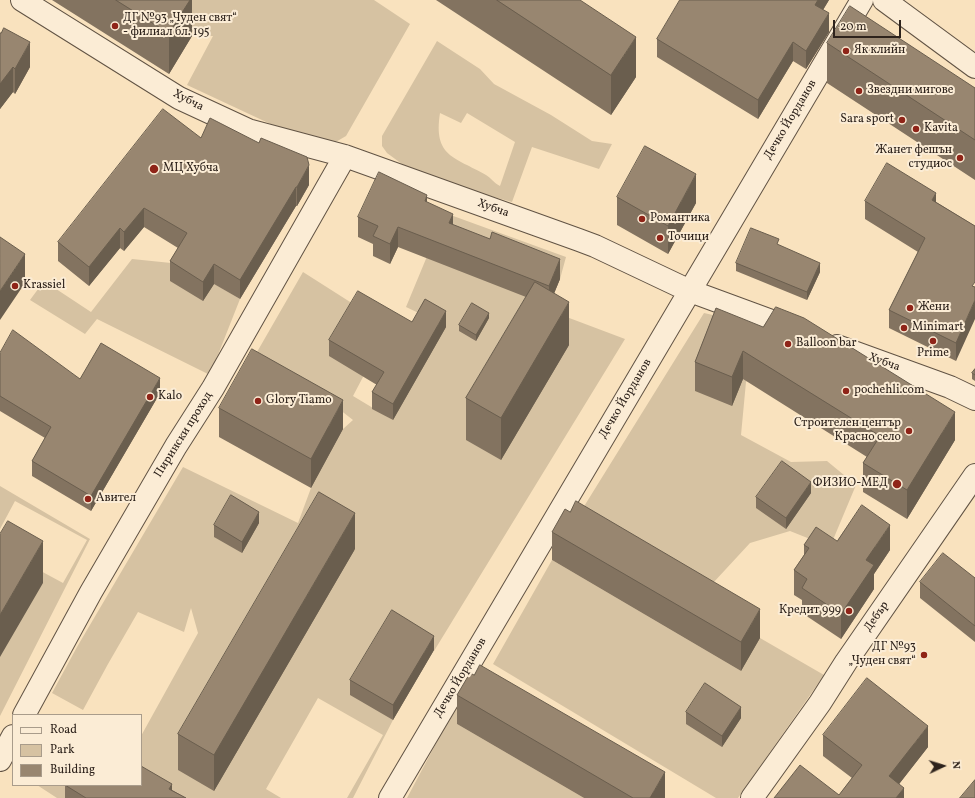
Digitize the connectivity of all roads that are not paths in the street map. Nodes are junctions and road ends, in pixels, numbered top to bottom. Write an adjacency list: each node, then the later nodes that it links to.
1 (22, 0): 5 (street, Хубча)
2 (862, 0): 6 (street, Дечко Йорданов)
3 (884, 0): 4 (street)
4 (975, 67)
5 (345, 156): 6 (street, Хубча); 9 (street, Пирински проход)
6 (690, 291): 7 (street, Хубча); 12 (street, Дечко Йорданов)
7 (975, 399)
8 (975, 475): 13 (street, Дебър)
9 (25, 714)
10 (12, 738): 11 (street)
11 (0, 760)
12 (390, 798)
13 (752, 798)

